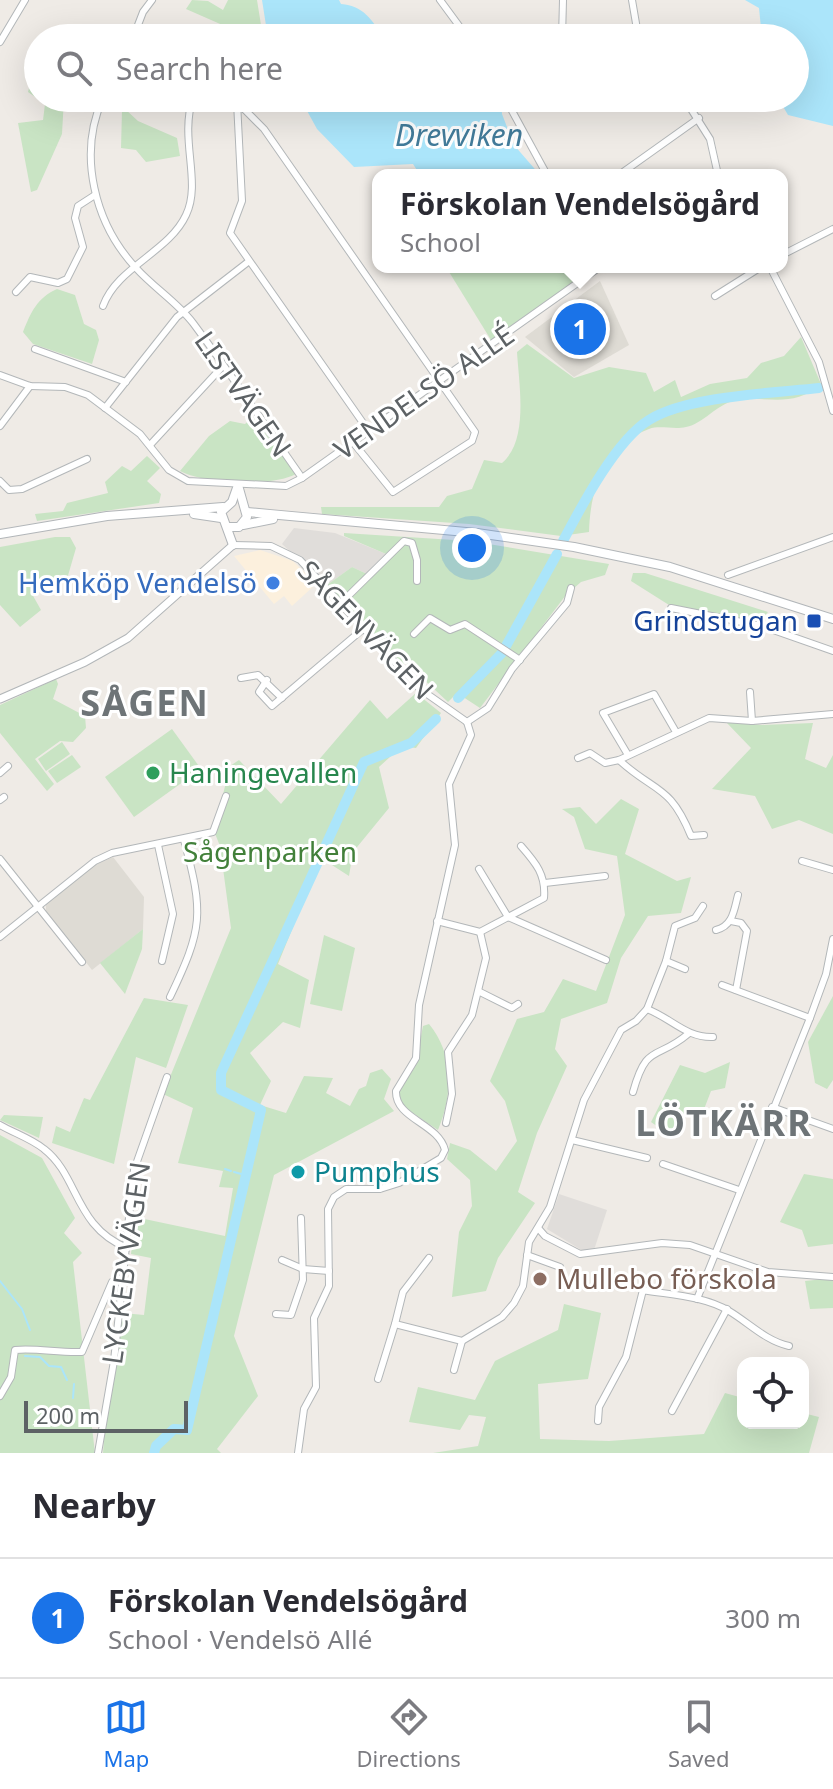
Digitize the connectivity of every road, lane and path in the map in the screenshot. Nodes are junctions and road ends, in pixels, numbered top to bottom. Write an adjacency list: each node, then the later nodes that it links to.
1 (25, 0): 10 (street)
2 (152, 0): 6 (street)
3 (440, 0): 7 (street)
4 (563, 0): 8 (street)
5 (632, 0): 9 (street)
6 (138, 24)
7 (458, 24)
8 (564, 24)
9 (637, 24)
10 (0, 42)
11 (100, 112): 21 (street)
12 (190, 112): 25 (street)
13 (238, 112): 24 (street)
14 (249, 112): 36 (street)
15 (513, 112): 18 (street)
16 (694, 112): 17 (street)
17 (699, 118): 19 (street); 20 (street)
18 (544, 169)
19 (627, 169)
20 (717, 169)
21 (95, 195): 25 (street, LISTVÄGEN); 29 (street)
22 (833, 229): 23 (street)
23 (788, 252)
24 (248, 262): 32 (street); 42 (street)
25 (136, 268): 31 (street); 32 (street, LISTVÄGEN)
26 (591, 273): 36 (street, VENDELSÖ ALLÉ)
27 (751, 273): 30 (street)
28 (773, 273): 40 (street)
29 (16, 292)
30 (715, 296)
31 (103, 306)
32 (183, 311): 34 (street, LISTVÄGEN); 37 (street)
33 (35, 349): 37 (street)
34 (223, 366): 44 (street); 46 (street, LISTVÄGEN)
35 (0, 375): 38 (street, VENDELSÖ ALLÉ)
36 (439, 380): 42 (street, VENDELSÖ ALLÉ); 43 (street)
37 (126, 382): 39 (street)
38 (30, 386): 39 (street, VENDELSÖ ALLÉ); 41 (street)
39 (105, 408): 44 (street, VENDELSÖ ALLÉ)
40 (833, 411)
41 (0, 426)
42 (368, 430): 43 (street, VENDELSÖ ALLÉ)
43 (352, 441): 46 (street, VENDELSÖ ALLÉ)
44 (150, 445): 48 (street, VENDELSÖ ALLÉ)
45 (87, 459): 47 (street)
46 (302, 478): 48 (street, VENDELSÖ ALLÉ)
47 (0, 481)
48 (238, 485): 49 (main road)
49 (240, 506): 50 (main road); 53 (main road); 54 (main road)
50 (223, 507): 51 (main road); 52 (main road)
51 (177, 512): 52 (main road); 56 (main road)
52 (221, 518): 55 (main road)
53 (283, 518): 54 (main road); 64 (main road)
54 (241, 526): 55 (main road); 58 (main road)
55 (228, 527): 58 (main road)
56 (0, 534)
57 (833, 537): 59 (street)
58 (233, 545): 62 (street, SÅGENVÄGEN); 73 (street)
59 (728, 575)
60 (417, 581): 62 (street)
61 (571, 588): 68 (street)
62 (340, 604): 65 (street, SÅGENVÄGEN)
63 (671, 608): 67 (street)
64 (831, 618)
65 (363, 629): 72 (street, SÅGENVÄGEN); 76 (street, SÅGENVÄGEN)
66 (414, 634): 68 (street)
67 (833, 651)
68 (520, 660): 76 (street)
69 (241, 678): 70 (street)
70 (267, 680): 72 (street); 72 (street)
71 (750, 692): 75 (street)
72 (282, 698)
73 (0, 699)
74 (833, 714): 75 (street)
75 (752, 721): 77 (street)
76 (467, 722): 98 (street)
77 (676, 732): 78 (street); 78 (street)
78 (628, 755): 80 (street)
79 (578, 758): 80 (street)
80 (619, 760): 84 (street)
81 (8, 766): 82 (street)
82 (0, 773)
83 (226, 796): 85 (street)
84 (704, 835)
85 (184, 840): 86 (street); 112 (street)
86 (158, 845): 96 (street); 105 (street)
87 (521, 846): 93 (street)
88 (0, 859): 96 (street)
89 (802, 861): 91 (street)
90 (479, 869): 97 (street)
91 (833, 870)
92 (605, 876): 93 (street)
93 (545, 883): 97 (street)
94 (738, 895): 99 (street)
95 (703, 906): 106 (street)
96 (38, 907): 102 (street); 107 (street)
97 (508, 917): 101 (street); 104 (street)
98 (437, 921): 101 (street); 137 (street)
99 (731, 921): 100 (street); 110 (street)
100 (716, 930)
101 (480, 932): 111 (street)
102 (0, 937)
103 (833, 939): 115 (street)
104 (606, 960)
105 (162, 961)
106 (666, 961): 108 (street); 114 (street)
107 (82, 962)
108 (685, 969)
109 (722, 985): 110 (street)
110 (736, 990): 115 (street)
111 (480, 992): 113 (street); 121 (street)
112 (170, 997)
113 (518, 1004)
114 (647, 1009): 116 (street); 124 (street)
115 (810, 1018): 120 (street)
116 (688, 1034): 117 (street); 119 (street)
117 (713, 1037)
118 (167, 1077): 130 (street, LYCKEBYVÄGEN)
119 (633, 1092)
120 (772, 1107): 123 (street); 127 (street)
121 (446, 1123)
122 (0, 1125): 130 (street)
123 (832, 1127)
124 (572, 1140): 125 (street); 129 (street)
125 (647, 1158)
126 (663, 1164): 127 (street)
127 (739, 1190): 131 (street)
128 (301, 1218): 136 (street)
129 (538, 1228): 131 (street); 132 (street)
130 (127, 1248): 139 (street, LYCKEBYVÄGEN)
131 (713, 1254): 138 (street); 140 (street)
132 (527, 1255): 135 (street); 144 (street)
133 (429, 1258): 143 (street)
134 (282, 1260): 136 (street)
135 (560, 1267)
136 (303, 1269): 137 (street); 142 (street)
137 (329, 1271): 152 (street)
138 (833, 1277)
139 (124, 1279): 148 (street); 151 (street, LYCKEBYVÄGEN)
140 (697, 1299): 141 (street); 150 (street)
141 (727, 1309): 145 (street); 149 (street)
142 (276, 1314)
143 (395, 1324): 144 (street); 147 (street)
144 (462, 1341): 146 (street)
145 (789, 1346)
146 (454, 1370)
147 (378, 1379)
148 (0, 1396)
149 (672, 1411)
150 (598, 1421)
151 (98, 1453)
152 (298, 1453)

